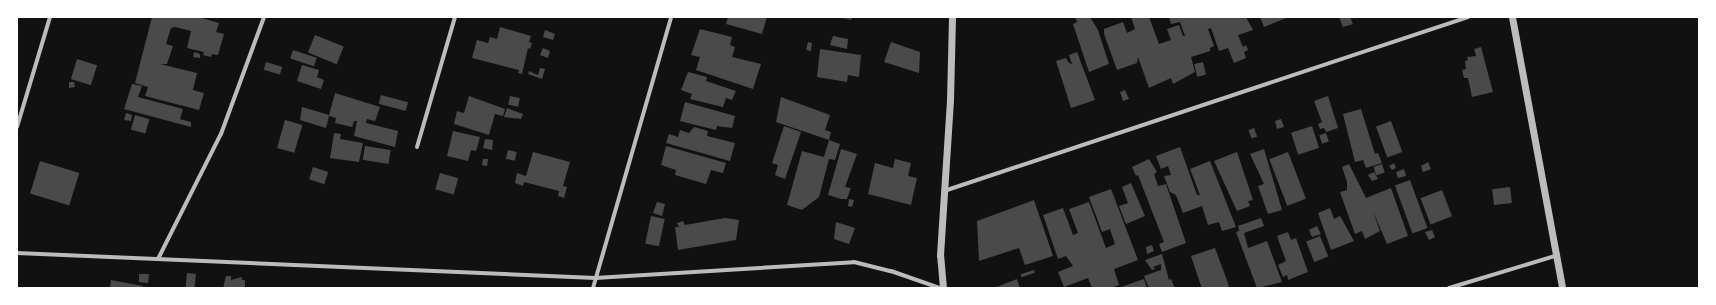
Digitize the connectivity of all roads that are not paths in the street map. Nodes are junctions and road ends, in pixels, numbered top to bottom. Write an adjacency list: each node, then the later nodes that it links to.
1 (50, 17): 8 (street)
2 (264, 17): 13 (street)
3 (454, 17): 9 (street)
4 (671, 17): 14 (street)
5 (952, 17): 10 (street)
6 (1468, 17): 10 (street)
7 (1512, 17): 12 (street)
8 (17, 127)
9 (417, 147)
10 (944, 191): 17 (street)
11 (17, 253): 13 (street)
12 (1555, 256): 18 (street); 19 (street)
13 (158, 260): 14 (street)
14 (595, 278): 15 (street); 16 (street)
15 (593, 288)
16 (940, 288)
17 (943, 288)
18 (1450, 288)
19 (1562, 288)

